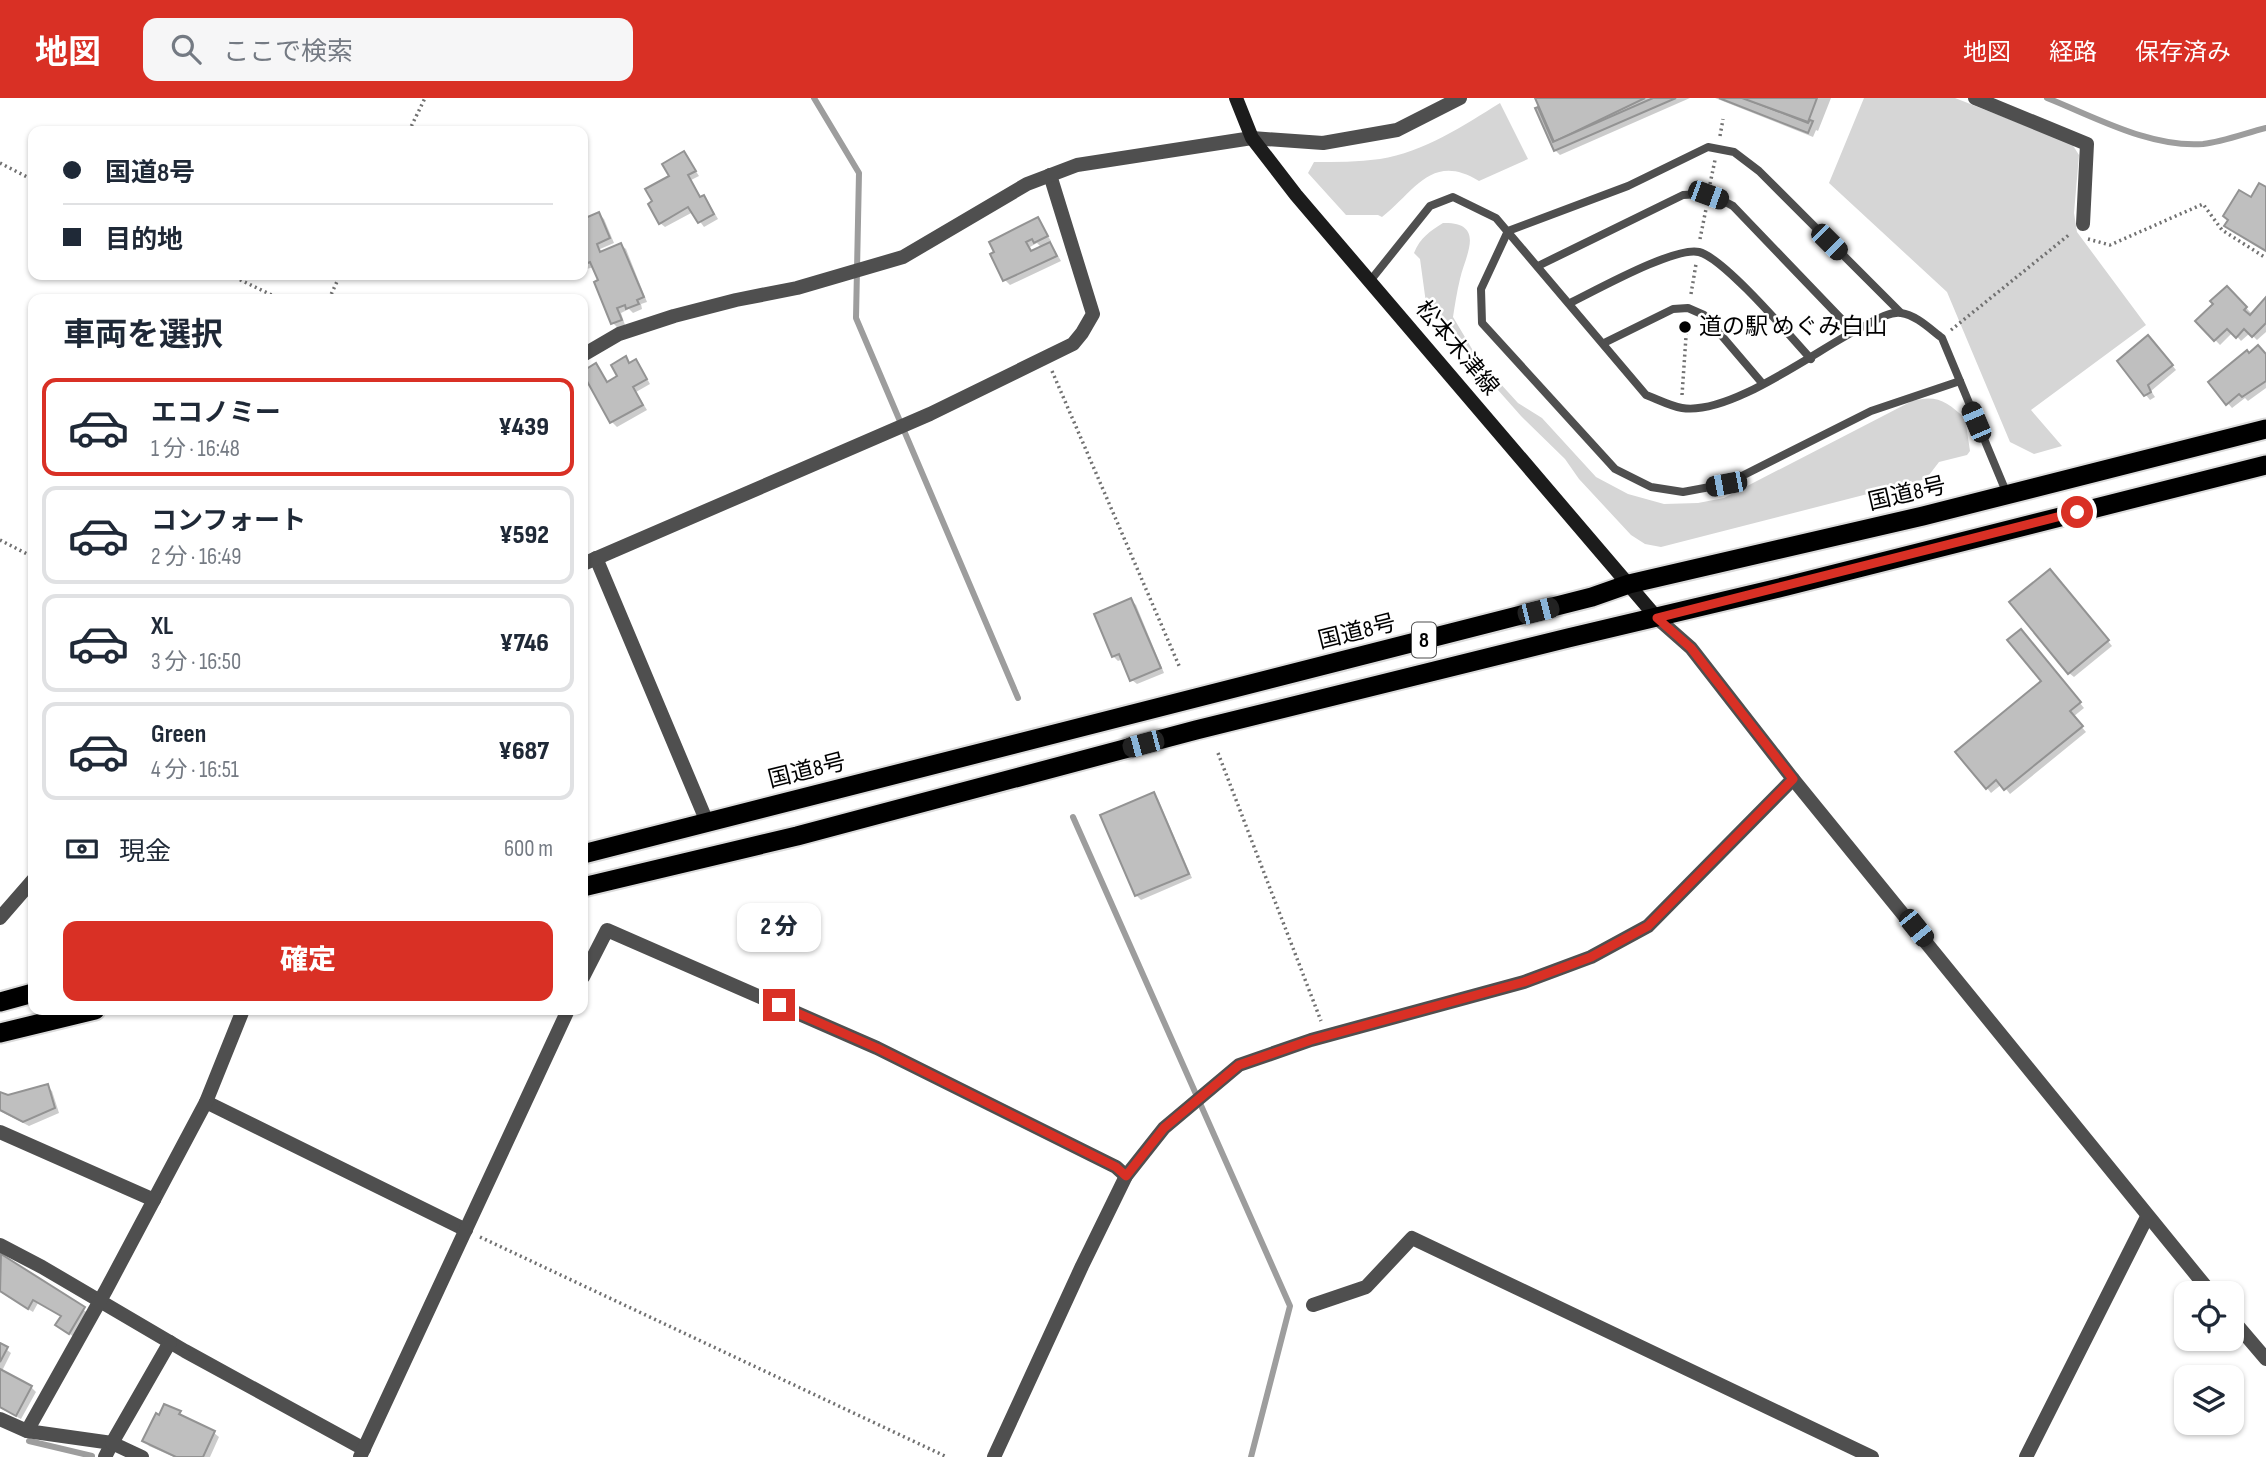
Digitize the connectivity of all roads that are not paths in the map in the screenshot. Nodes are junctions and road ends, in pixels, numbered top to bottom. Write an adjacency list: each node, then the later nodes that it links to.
1 (1236, 98): 4 (main road, 松本木津線)
2 (1460, 98): 4 (street)
3 (1975, 98): 6 (street)
4 (1252, 138): 5 (street); 9 (main road, 松本木津線)
5 (1050, 175): 14 (street); 21 (street)
6 (2082, 230)
7 (1508, 231): 8 (lane); 9 (lane); 11 (lane); 16 (lane)
8 (1538, 266): 10 (lane); 12 (lane)
9 (1370, 281): 22 (main road, 松本木津線)
10 (1570, 303): 13 (lane); 15 (lane)
11 (1900, 312): 12 (lane); 16 (lane)
12 (1853, 331): 15 (lane)
13 (1604, 343): 17 (lane); 17 (lane)
14 (588, 352)
15 (1811, 359): 17 (lane)
16 (1960, 381): 20 (lane)
17 (1762, 383)
18 (2266, 429): 20 (highway, 国道8号 / 8)
19 (2266, 465): 23 (highway, 8)
20 (2007, 494): 22 (highway, 国道8号 / 8)
21 (590, 561): 25 (street)
22 (1629, 584): 23 (main road, 松本木津線); 25 (highway, 国道8号 / 8)
23 (1657, 618): 24 (street); 28 (highway, 8)
24 (1793, 779): 39 (street); 41 (street)
25 (707, 822): 26 (highway, 国道8号 / 8)
26 (588, 853)
27 (28, 886): 29 (street)
28 (588, 886)
29 (0, 918)
30 (588, 967): 39 (street)
31 (28, 994): 32 (highway)
32 (0, 1002)
33 (74, 1015): 36 (highway)
34 (241, 1015): 37 (street)
35 (566, 1015): 42 (street)
36 (0, 1033)
37 (206, 1102): 40 (street); 42 (street)
38 (0, 1132): 40 (street)
39 (1126, 1176): 56 (street)
40 (154, 1200): 45 (street)
41 (2147, 1217): 44 (street); 58 (street)
42 (466, 1230): 53 (street)
43 (0, 1245): 45 (street)
44 (2201, 1281)
45 (100, 1300): 48 (street); 51 (street)
46 (1312, 1305): 57 (street)
47 (2244, 1333): 49 (street)
48 (170, 1342): 52 (street); 53 (street)
49 (2266, 1359)
50 (0, 1419): 51 (street)
51 (27, 1430): 52 (street)
52 (112, 1443): 54 (street); 55 (street)
53 (362, 1453)
54 (105, 1457)
55 (142, 1457)
56 (994, 1457)
57 (1872, 1457)
58 (2026, 1457)

